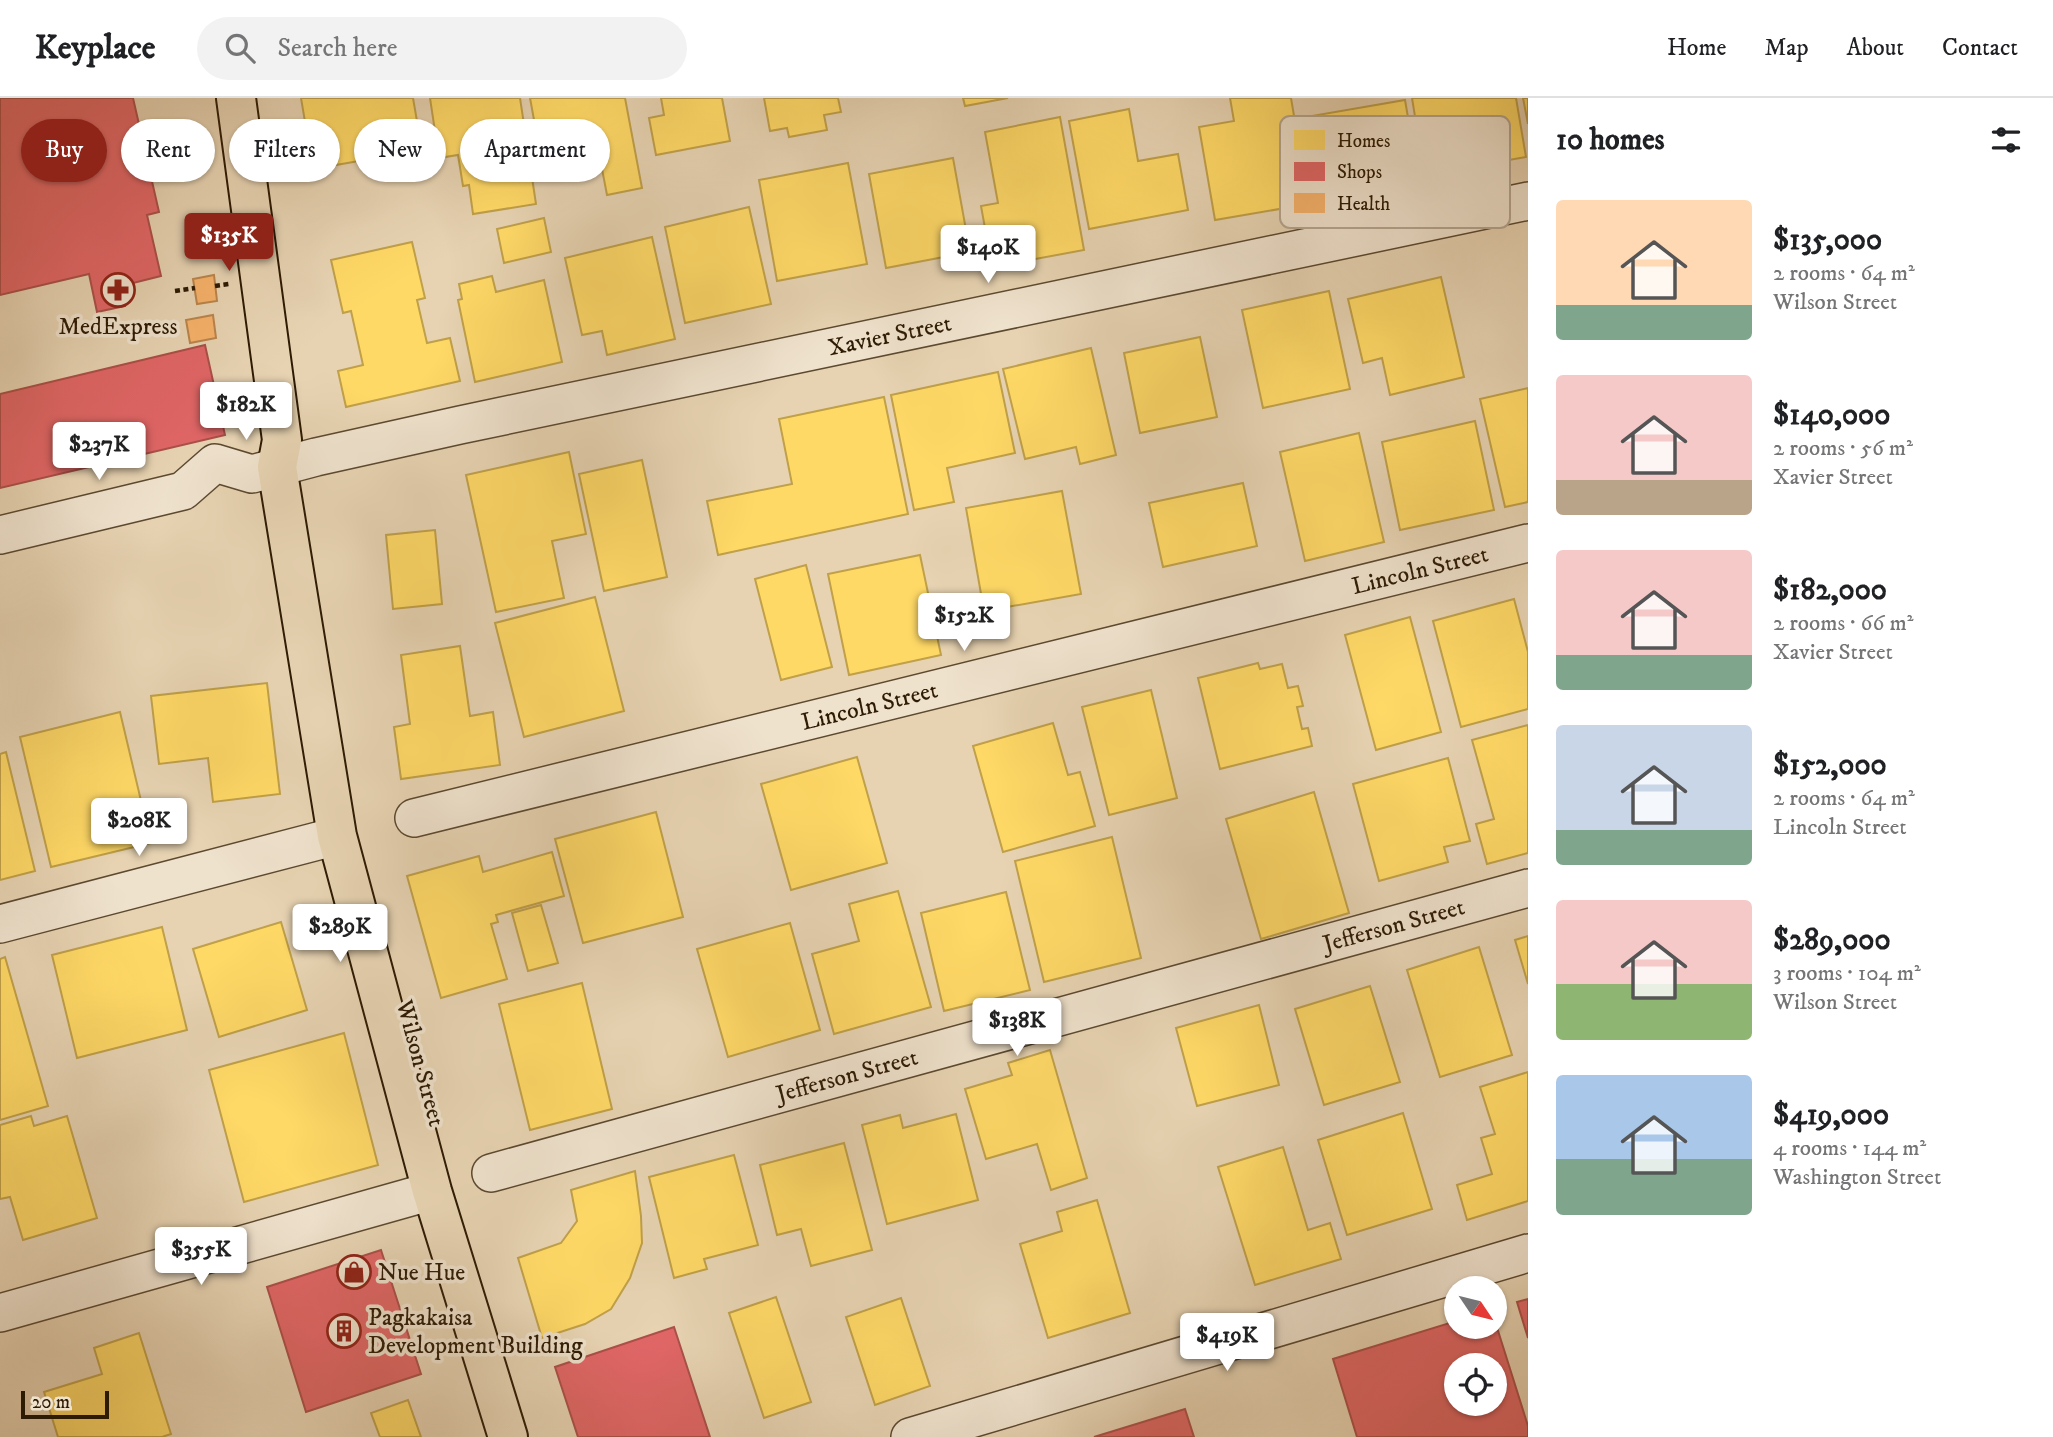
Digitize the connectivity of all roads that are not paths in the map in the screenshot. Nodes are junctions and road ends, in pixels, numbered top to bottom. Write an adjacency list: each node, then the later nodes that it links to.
1 (236, 98): 5 (main road, Wilson Street)
2 (1528, 201): 3 (street, Xavier Street)
3 (1510, 205)
4 (1399, 228): 5 (street, Xavier Street)
5 (277, 461): 6 (street, Xavier Street); 9 (main road, Wilson Street); 17 (main road, Wilson Street)
6 (0, 535)
7 (1528, 543): 8 (street, Lincoln Street)
8 (414, 818)
9 (337, 836): 11 (street); 13 (main road, Wilson Street)
10 (1528, 888): 12 (street, Jefferson Street)
11 (0, 924)
12 (491, 1173)
13 (432, 1191): 15 (street); 16 (main road, Wilson Street)
14 (1528, 1253): 18 (street)
15 (0, 1313)
16 (508, 1437)
17 (533, 1437)
18 (910, 1437)

